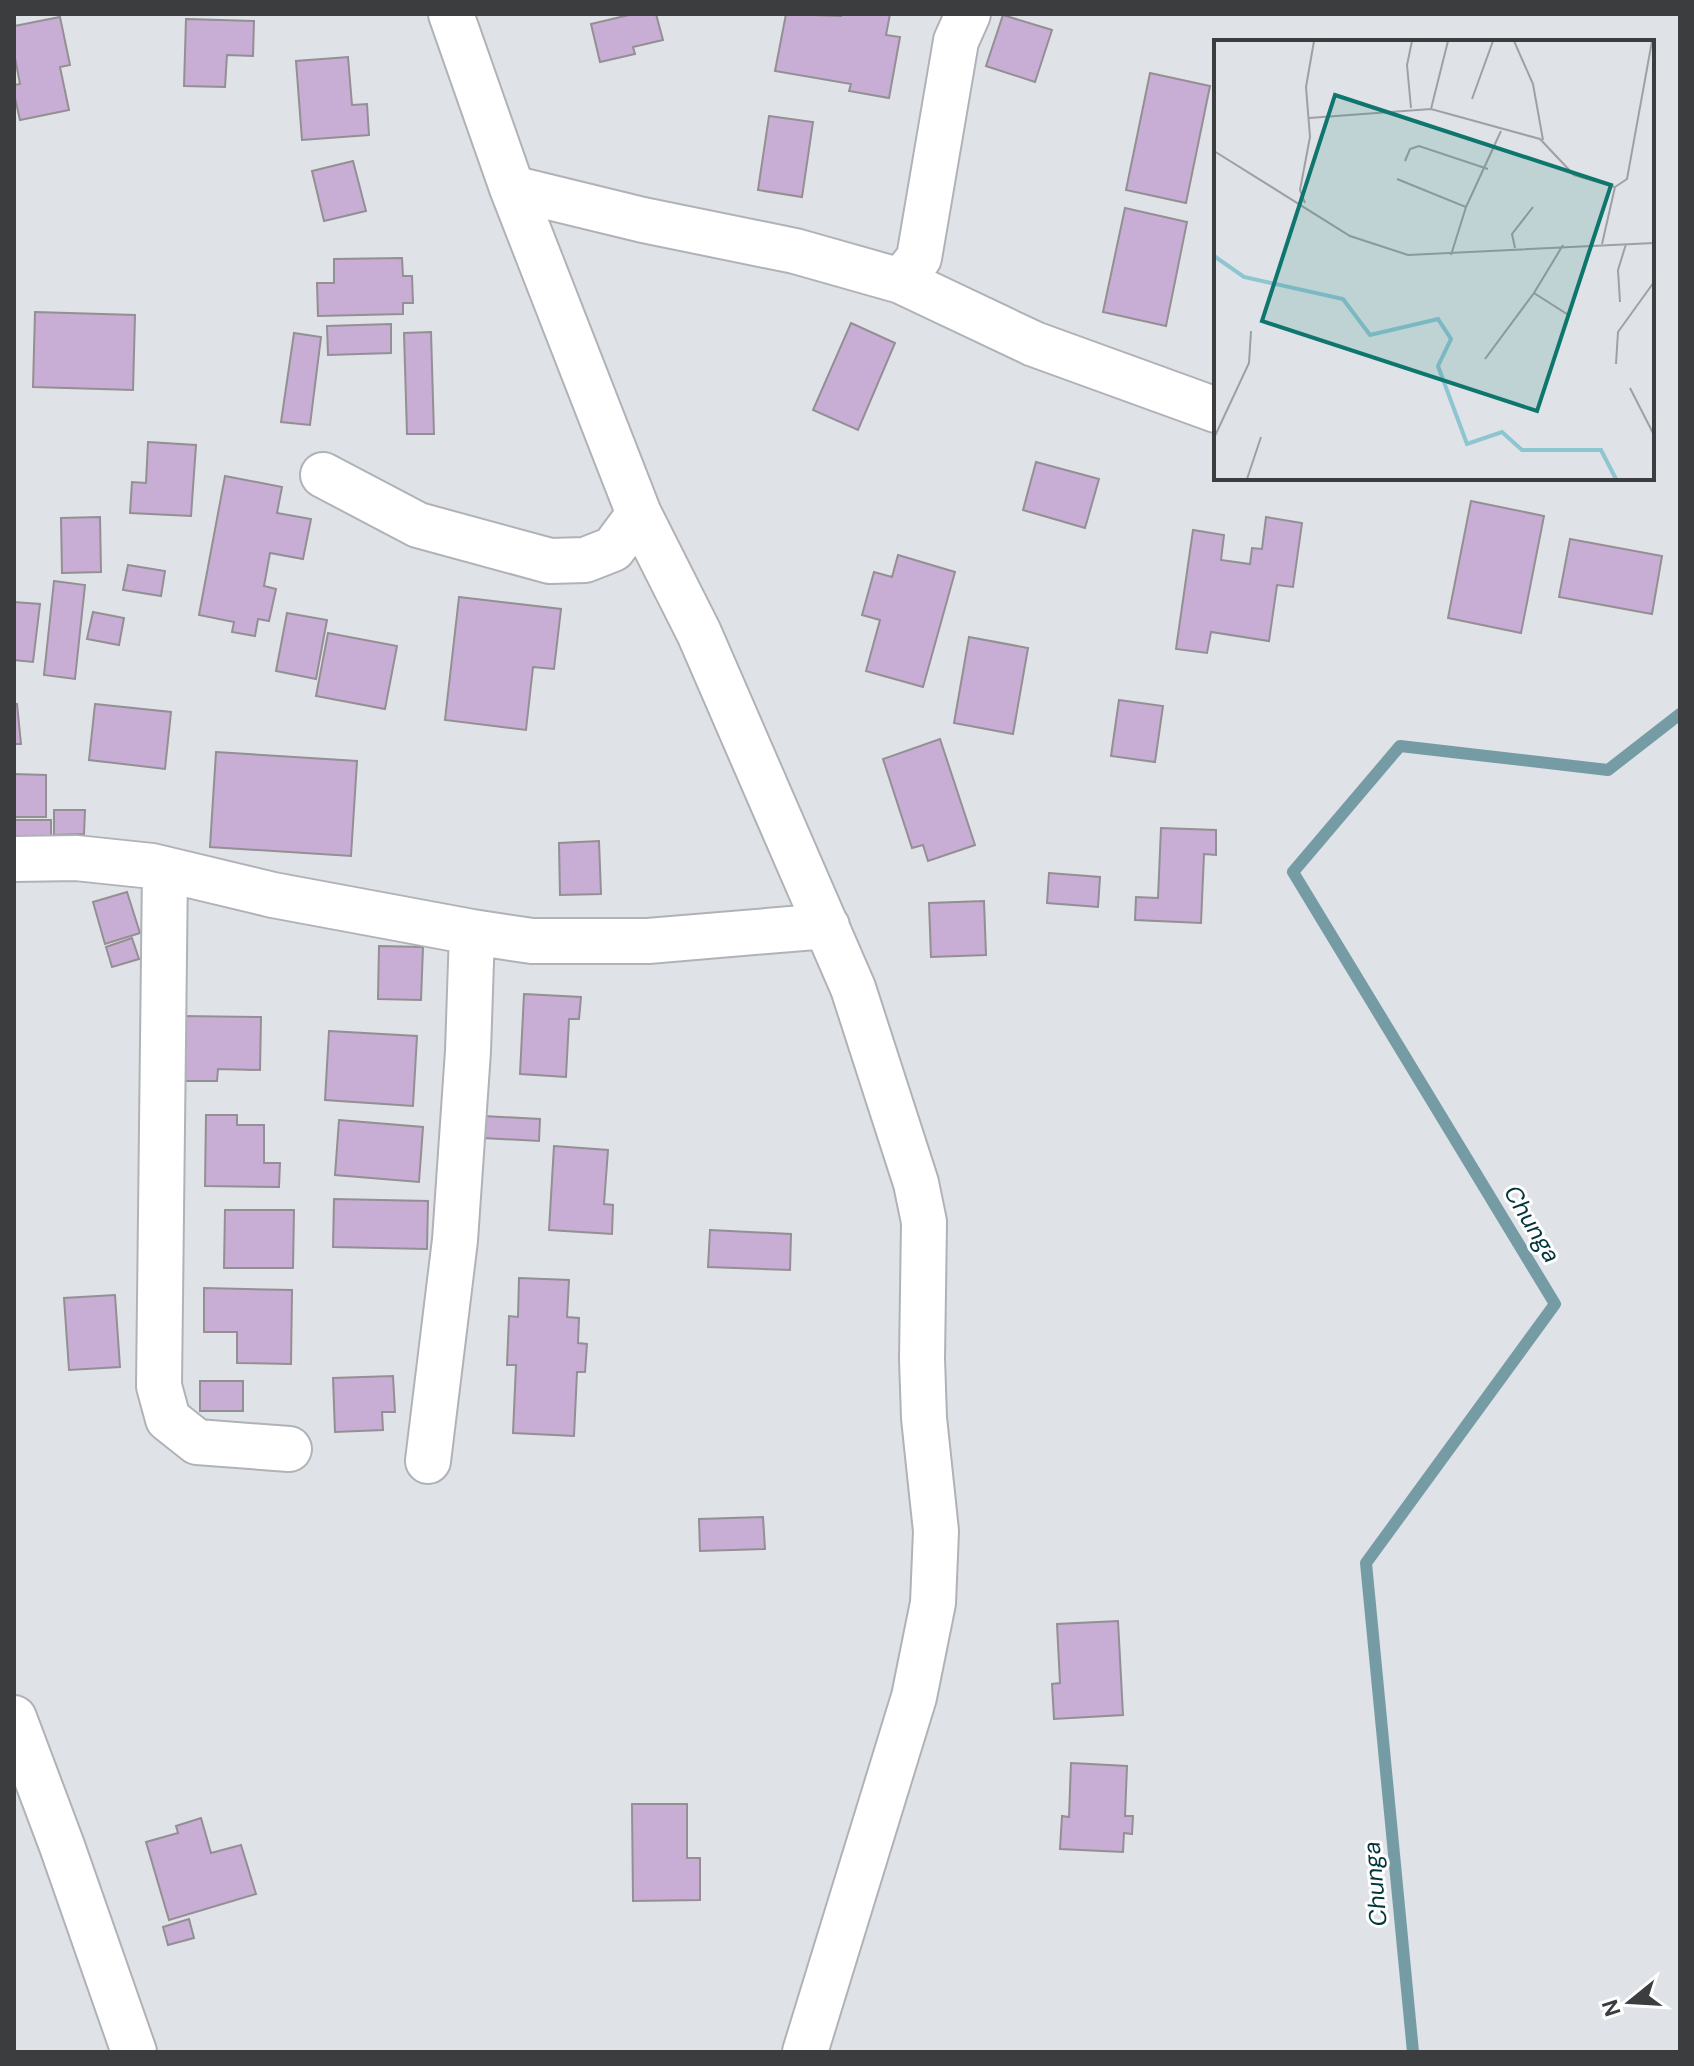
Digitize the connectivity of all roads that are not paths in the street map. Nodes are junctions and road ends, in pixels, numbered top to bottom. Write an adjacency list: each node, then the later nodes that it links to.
1 (451, 14): 3 (street)
2 (968, 14): 4 (street)
3 (512, 188): 4 (street); 7 (street)
4 (901, 281): 5 (street)
5 (1214, 409)
6 (323, 475): 7 (street)
7 (639, 514): 10 (street)
8 (14, 859): 9 (street)
9 (165, 869): 11 (street); 12 (street)
10 (827, 926): 11 (street); 15 (street)
11 (472, 932): 13 (street)
12 (289, 1449)
13 (428, 1461)
14 (14, 1718): 16 (street)
15 (800, 2043)
16 (134, 2052)

